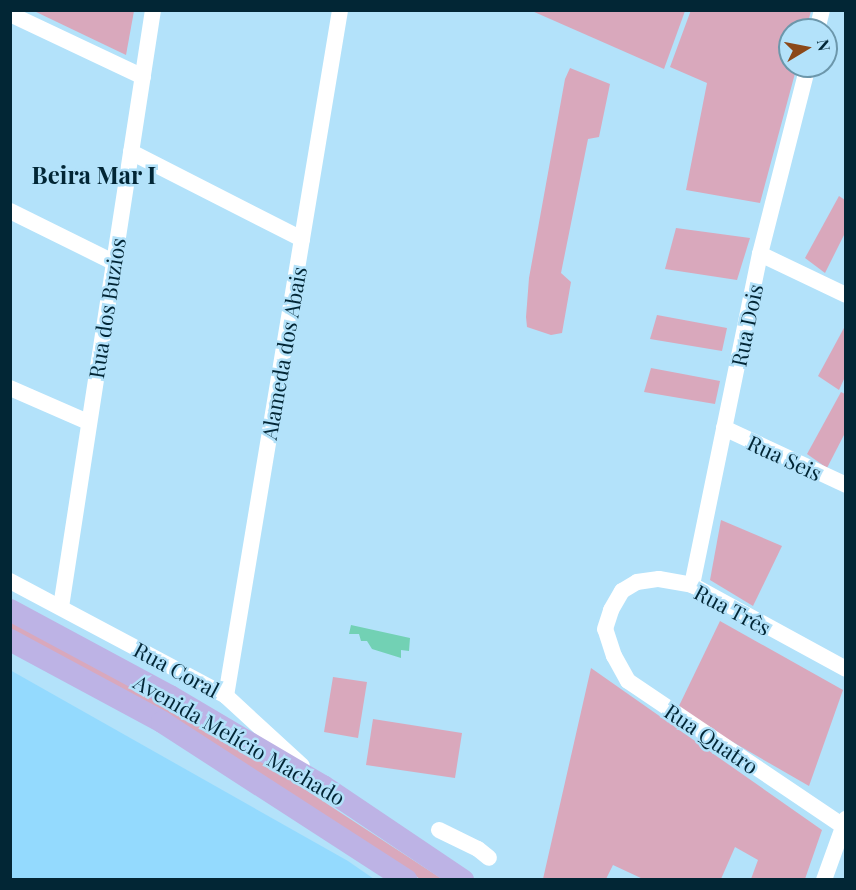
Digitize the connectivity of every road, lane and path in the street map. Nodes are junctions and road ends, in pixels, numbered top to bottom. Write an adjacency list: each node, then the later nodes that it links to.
1 (153, 10): 4 (street, Rua dos Buzios)
2 (340, 10): 8 (street, Alameda dos Abais)
3 (10, 14): 4 (street)
4 (143, 76): 6 (street, Rua dos Buzios)
5 (805, 78): 9 (street, Rua Dois)
6 (131, 152): 8 (street); 10 (street, Rua dos Buzios)
7 (10, 211): 10 (street)
8 (302, 239): 23 (street, Alameda dos Abais)
9 (760, 254): 11 (street); 14 (street, Rua Dois)
10 (113, 262): 13 (street, Rua dos Buzios)
11 (846, 295)
12 (10, 388): 13 (street)
13 (88, 422): 18 (street, Rua dos Buzios)
14 (724, 428): 15 (street, Rua Seis); 17 (street, Rua Dois)
15 (846, 485)
16 (10, 581): 18 (street, Rua Coral)
17 (692, 585): 20 (street, Rua Três); 22 (street, Rua Três)
18 (61, 607): 23 (street, Rua Coral)
19 (10, 610): 24 (main road, Avenida Melício Machado)
20 (605, 629): 25 (street, Rua Quatro)
21 (10, 640): 28 (main road, Avenida Melício Machado)
22 (846, 669)
23 (226, 696): 24 (street, Rua Coral)
24 (323, 786): 29 (main road, Avenida Melício Machado)
25 (844, 822): 30 (street)
26 (439, 830): 27 (street)
27 (489, 858)
28 (392, 875)
29 (463, 879)
30 (824, 879)

